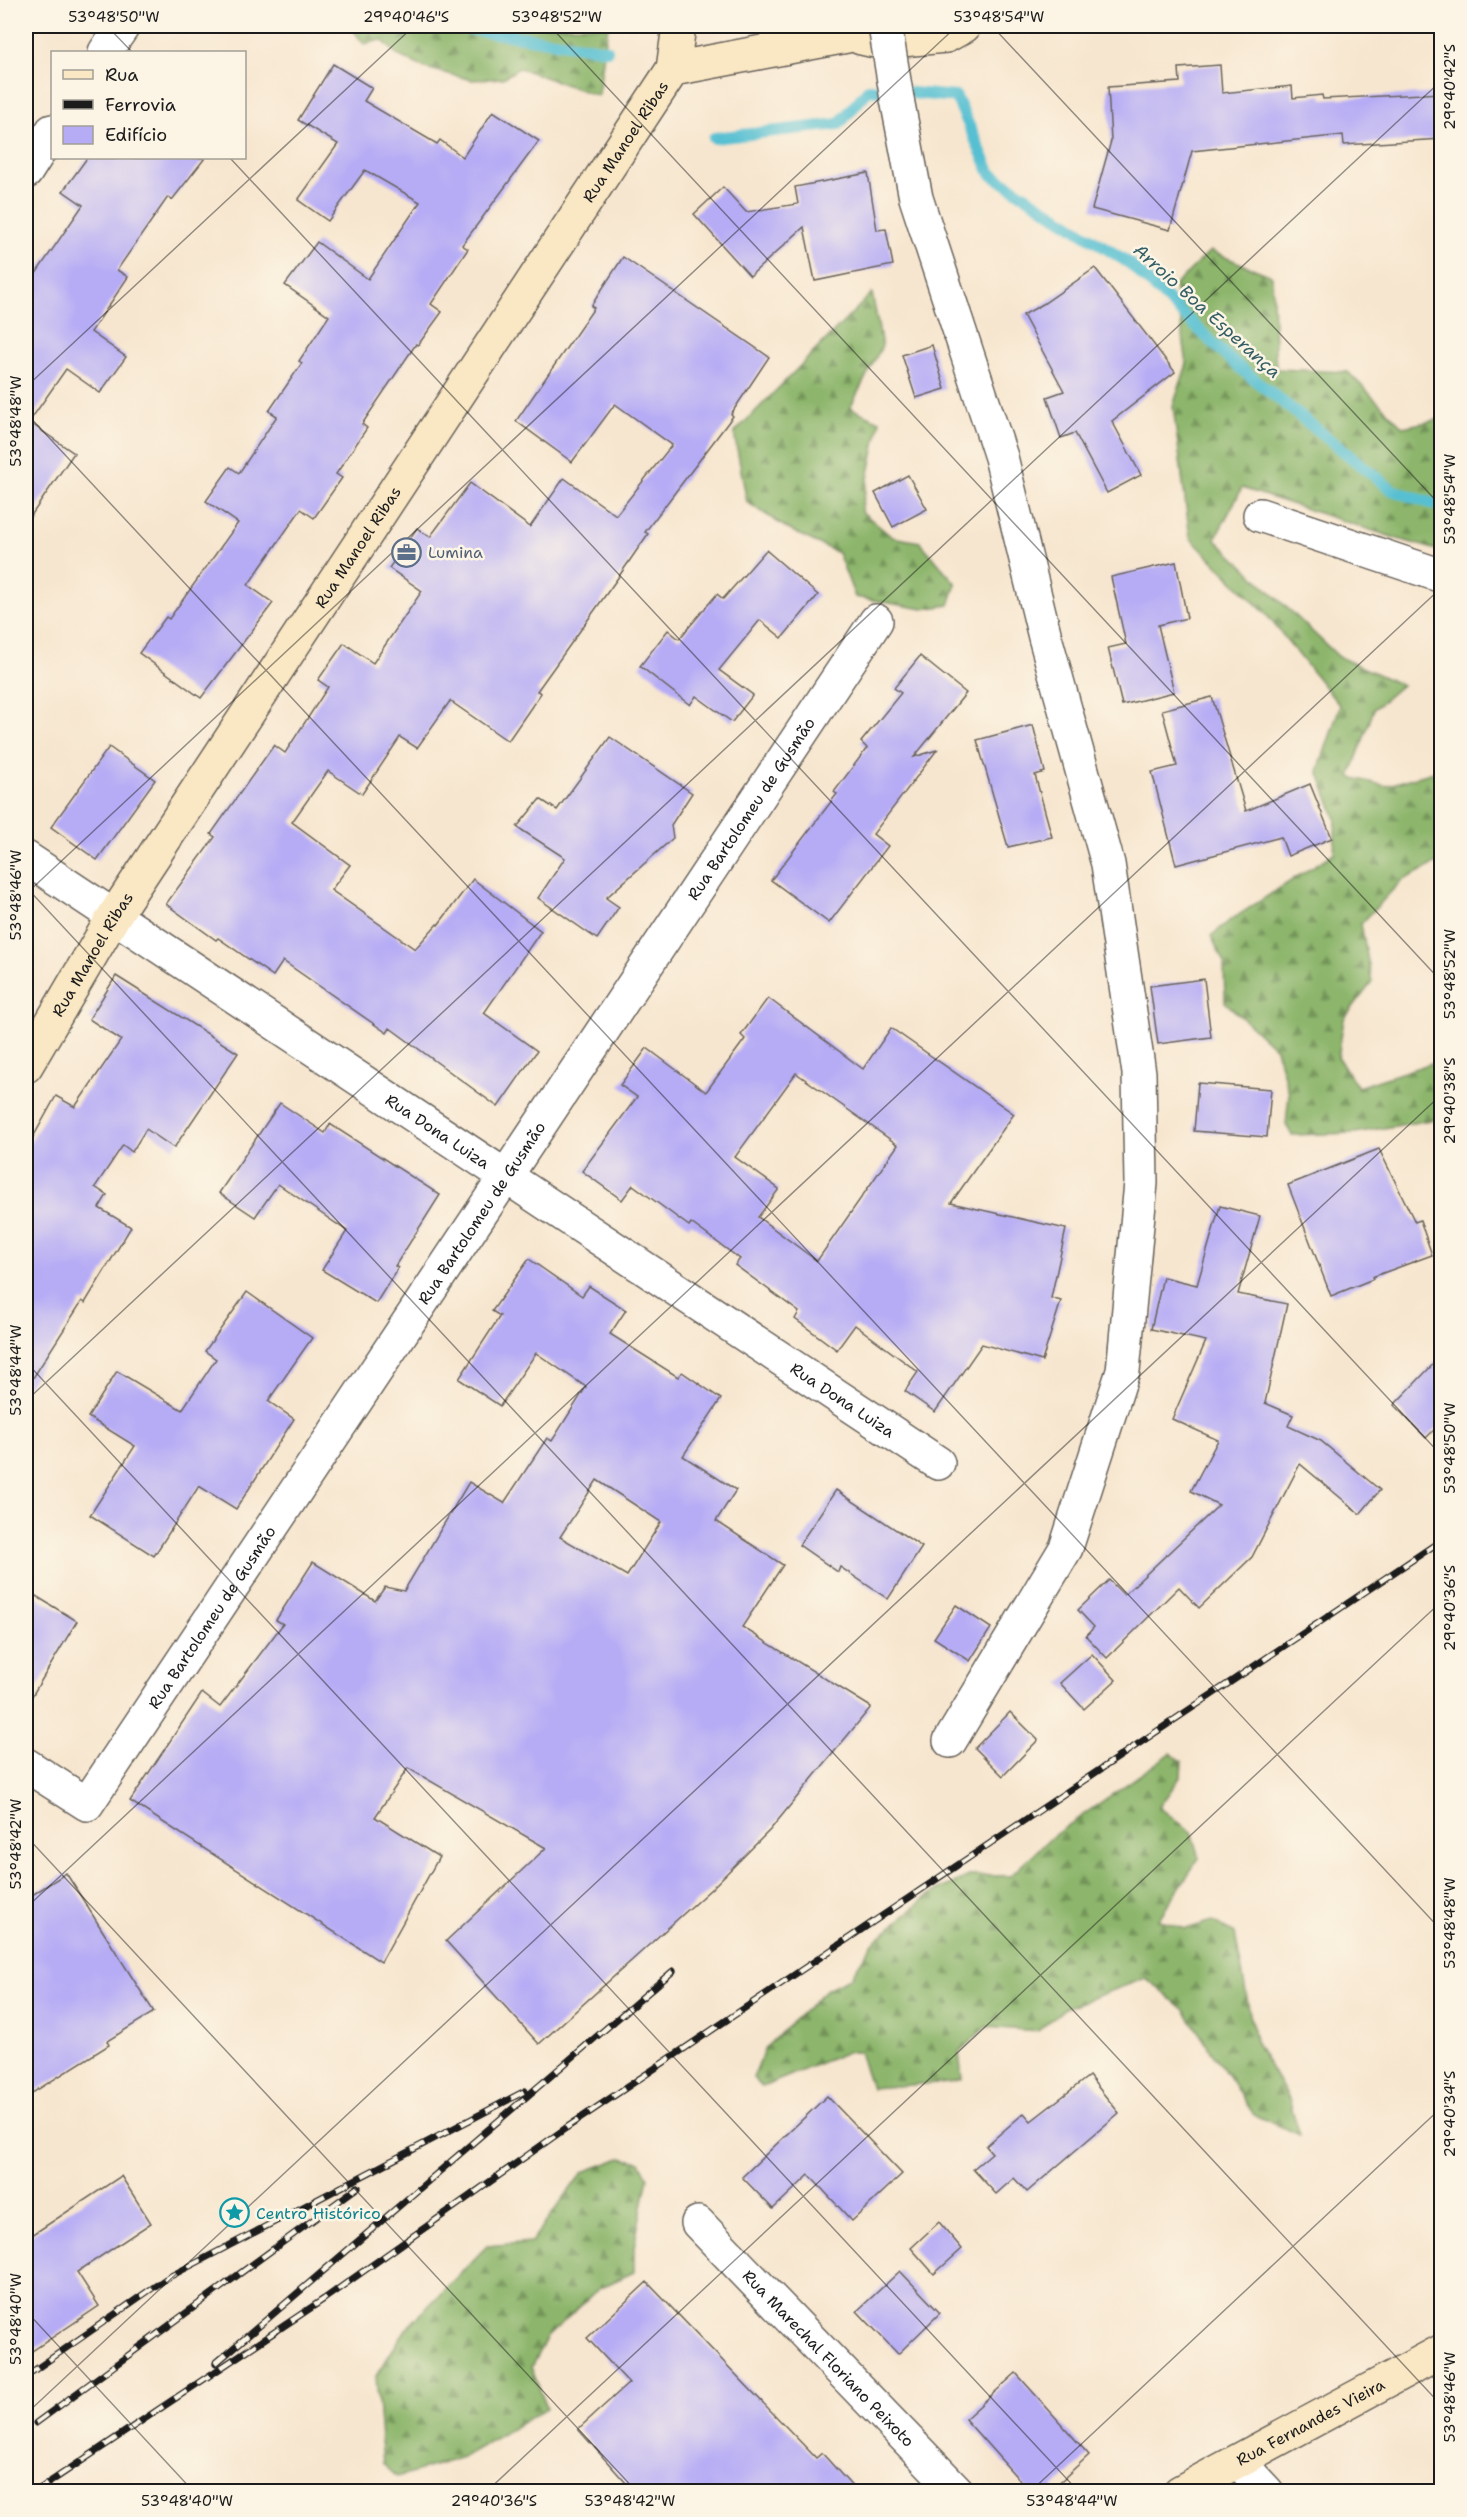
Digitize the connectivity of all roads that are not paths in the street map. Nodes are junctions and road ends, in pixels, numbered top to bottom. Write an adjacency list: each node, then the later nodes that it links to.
1 (123, 26): 6 (street)
2 (679, 26): 7 (street, Rua Manoel Ribas)
3 (885, 26): 18 (street, bridge)
4 (964, 26): 5 (street)
5 (859, 31): 7 (street)
6 (106, 51)
7 (673, 69): 14 (street, Rua Manoel Ribas)
8 (51, 133): 9 (street)
9 (26, 172)
10 (1260, 515): 11 (street)
11 (1442, 576)
12 (876, 621): 16 (street, Rua Bartolomeu de Gusmão)
13 (26, 858): 14 (street, Rua Dona Luiza)
14 (114, 916): 15 (street, Rua Manoel Ribas); 16 (street, Rua Dona Luiza)
15 (26, 1066)
16 (506, 1176): 17 (street, Rua Dona Luiza); 19 (street, Rua Bartolomeu de Gusmão)
17 (938, 1463)
18 (950, 1740)
19 (26, 1765)
20 (698, 2223): 23 (street, Rua Marechal Floriano Peixoto)
21 (1442, 2351): 22 (street, Rua Fernandes Vieira)
22 (1239, 2462): 24 (street, Rua Fernandes Vieira); 25 (street)
23 (958, 2492)
24 (1180, 2492)
25 (1267, 2492)

